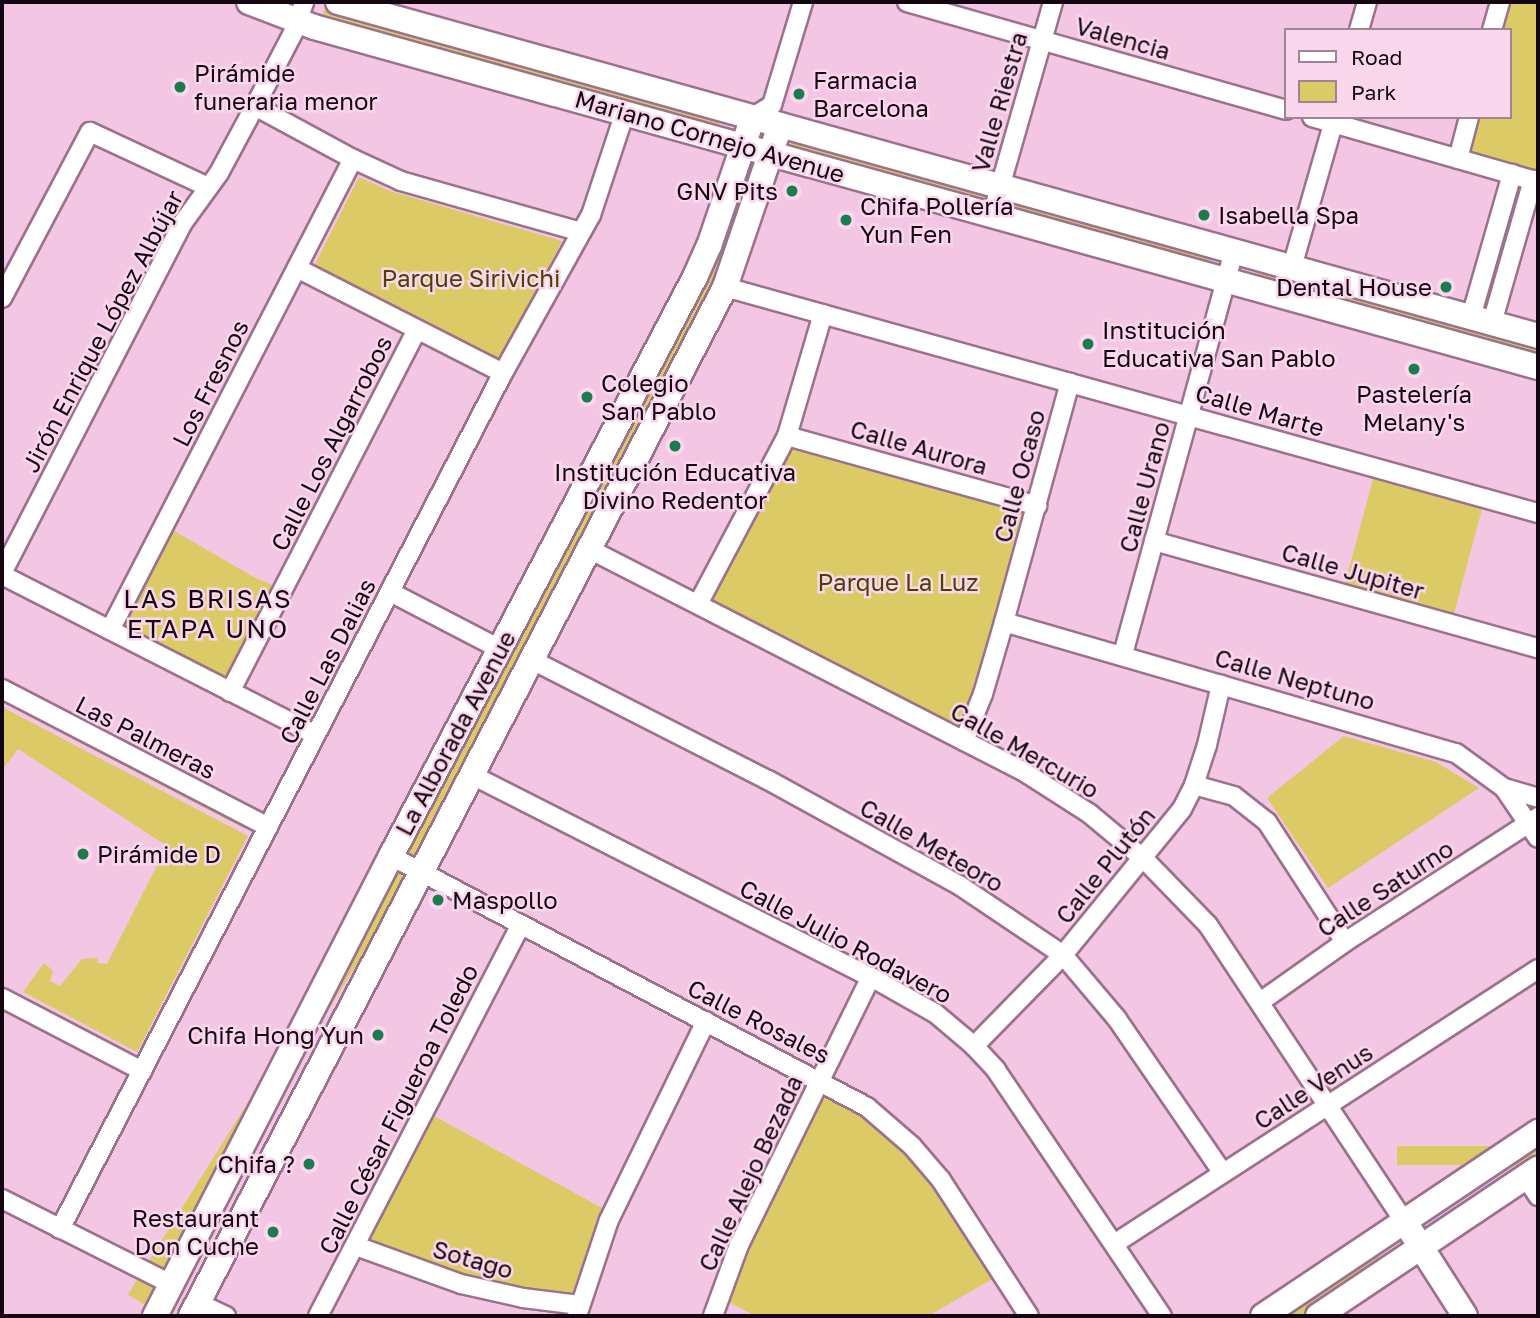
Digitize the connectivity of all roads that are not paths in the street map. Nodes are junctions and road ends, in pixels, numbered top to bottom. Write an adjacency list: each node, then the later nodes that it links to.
1 (248, 2): 8 (main road, Mariano Cornejo Avenue)
2 (338, 2): 15 (main road, Mariano Cornejo Avenue)
3 (803, 2): 15 (street)
4 (907, 2): 11 (street, Valencia)
5 (1053, 2): 11 (street, Valle Riestra)
6 (1367, 2): 9 (street)
7 (1500, 2): 10 (street)
8 (301, 11): 12 (street, Jirón Enrique López Albújar); 14 (main road, Mariano Cornejo Avenue)
9 (1360, 28)
10 (1493, 28)
11 (1042, 40): 13 (street, Valencia); 24 (street, Valle Riestra)
12 (255, 106): 20 (street); 25 (street, Jirón Enrique López Albújar)
13 (1284, 109)
14 (625, 112): 18 (main road, Mariano Cornejo Avenue); 27 (street, Calle Las Dalias)
15 (768, 116): 18 (main road, La Alborada Avenue); 19 (main road, La Alborada Avenue); 24 (main road, Mariano Cornejo Avenue)
16 (1468, 119): 21 (street)
17 (1334, 120): 21 (street); 29 (street)
18 (743, 145): 19 (main road, Mariano Cornejo Avenue); 53 (main road, La Alborada Avenue)
19 (771, 153): 26 (main road, Mariano Cornejo Avenue); 32 (main road, La Alborada Avenue)
20 (353, 159): 27 (street); 30 (street, Los Fresnos)
21 (1458, 159): 22 (street)
22 (1512, 174): 23 (street); 35 (street)
23 (1535, 181): 35 (street)
24 (1001, 186): 26 (street, Valle Riestra); 28 (main road, Mariano Cornejo Avenue)
25 (208, 187): 33 (street); 47 (street, Jirón Enrique López Albújar)
26 (992, 215): 31 (main road, Mariano Cornejo Avenue)
27 (581, 232): 39 (street, Calle Las Dalias)
28 (1234, 251): 29 (main road, Mariano Cornejo Avenue); 31 (street, Calle Urano)
29 (1292, 267): 35 (main road, Mariano Cornejo Avenue)
30 (297, 268): 36 (street); 51 (street, Los Fresnos)
31 (1226, 280): 38 (main road, Mariano Cornejo Avenue); 41 (street, Calle Urano)
32 (725, 287): 34 (street, Calle Marte); 46 (main road, La Alborada Avenue)
33 (2, 298)
34 (823, 314): 40 (street, Calle Marte); 42 (street)
35 (1482, 320): 37 (main road, Mariano Cornejo Avenue)
36 (417, 329): 39 (street); 58 (street, Calle Los Algarrobos)
37 (1538, 336)
38 (1538, 367)
39 (503, 373): 48 (street, Calle Las Dalias)
40 (1070, 383): 41 (street, Calle Marte); 43 (street, Calle Ocaso)
41 (1189, 416): 44 (street, Calle Marte); 45 (street, Calle Urano)
42 (787, 436): 43 (street, Calle Aurora); 49 (street)
43 (1037, 506): 50 (street, Calle Ocaso)
44 (1538, 513)
45 (1154, 541): 52 (street, Calle Jupiter); 54 (street, Calle Urano)
46 (589, 549): 49 (street, Calle Mercurio); 55 (main road, La Alborada Avenue)
47 (2, 574): 51 (street)
48 (390, 592): 53 (street); 59 (street, Calle Las Dalias)
49 (698, 604): 60 (street, Calle Mercurio)
50 (1004, 622): 54 (street, Calle Neptuno); 60 (street, Calle Ocaso)
51 (110, 630): 58 (street)
52 (1538, 648)
53 (500, 649): 67 (main road, La Alborada Avenue)
54 (1123, 654): 56 (street, Calle Neptuno)
55 (532, 660): 61 (main road, La Alborada Avenue); 72 (street, Calle Meteoro)
56 (1221, 685): 62 (street, Calle Plutón); 63 (street, Calle Neptuno)
57 (2, 689): 66 (street, Las Palmeras)
58 (230, 692): 59 (street)
59 (316, 735): 66 (street, Calle Las Dalias)
60 (964, 741): 68 (street, Calle Mercurio)
61 (472, 775): 69 (main road, La Alborada Avenue); 74 (street, Calle Julio Rodavero)
62 (1194, 785): 68 (street, Calle Plutón); 71 (street)
63 (1504, 789): 64 (street); 65 (street, Calle Neptuno)
64 (1538, 798)
65 (1535, 826): 71 (street, Calle Saturno)
66 (268, 828): 79 (street, Calle Las Dalias)
67 (391, 856): 69 (street, Calle Rosales); 91 (main road, La Alborada Avenue)
68 (1144, 859): 72 (street, Calle Plutón); 76 (street, Calle Mercurio)
69 (422, 872): 70 (street, Calle Rosales); 92 (main road, La Alborada Avenue)
70 (521, 925): 77 (street, Calle Rosales); 89 (street, Calle César Figueroa Toledo)
71 (1345, 942): 76 (street, Calle Saturno)
72 (1063, 955): 78 (street, Calle Plutón); 83 (street, Calle Meteoro)
73 (1538, 969): 81 (street, Calle Venus)
74 (871, 977): 78 (street, Calle Julio Rodavero); 80 (street, Calle Alejo Bezada)
75 (2, 998): 79 (street)
76 (1260, 1002): 81 (street, Calle Mercurio)
77 (706, 1021): 80 (street, Calle Rosales); 93 (street)
78 (974, 1046): 88 (street, Calle Julio Rodavero)
79 (142, 1071): 87 (street, Calle Las Dalias)
80 (822, 1080): 97 (street, Calle Alejo Bezada); 98 (street, Calle Rosales)
81 (1326, 1107): 83 (street, Calle Venus); 86 (street, Calle Mercurio)
82 (1538, 1132): 86 (main road)
83 (1223, 1173): 88 (street, Calle Venus)
84 (1534, 1181): 90 (main road)
85 (2, 1199): 87 (street)
86 (1404, 1221): 90 (main road); 100 (main road)
87 (61, 1229): 91 (street)
88 (1114, 1244): 99 (street, Calle Julio Rodavero)
89 (356, 1246): 93 (street, Sotago); 96 (street, Calle César Figueroa Toledo)
90 (1420, 1247): 101 (main road); 102 (main road)
91 (171, 1284): 94 (main road, La Alborada Avenue)
92 (195, 1309): 95 (street)
93 (579, 1311)
94 (155, 1316)
95 (226, 1316)
96 (318, 1316)
97 (713, 1316)
98 (1029, 1316)
99 (1162, 1316)
100 (1263, 1316)
101 (1318, 1316)
102 (1465, 1316)

